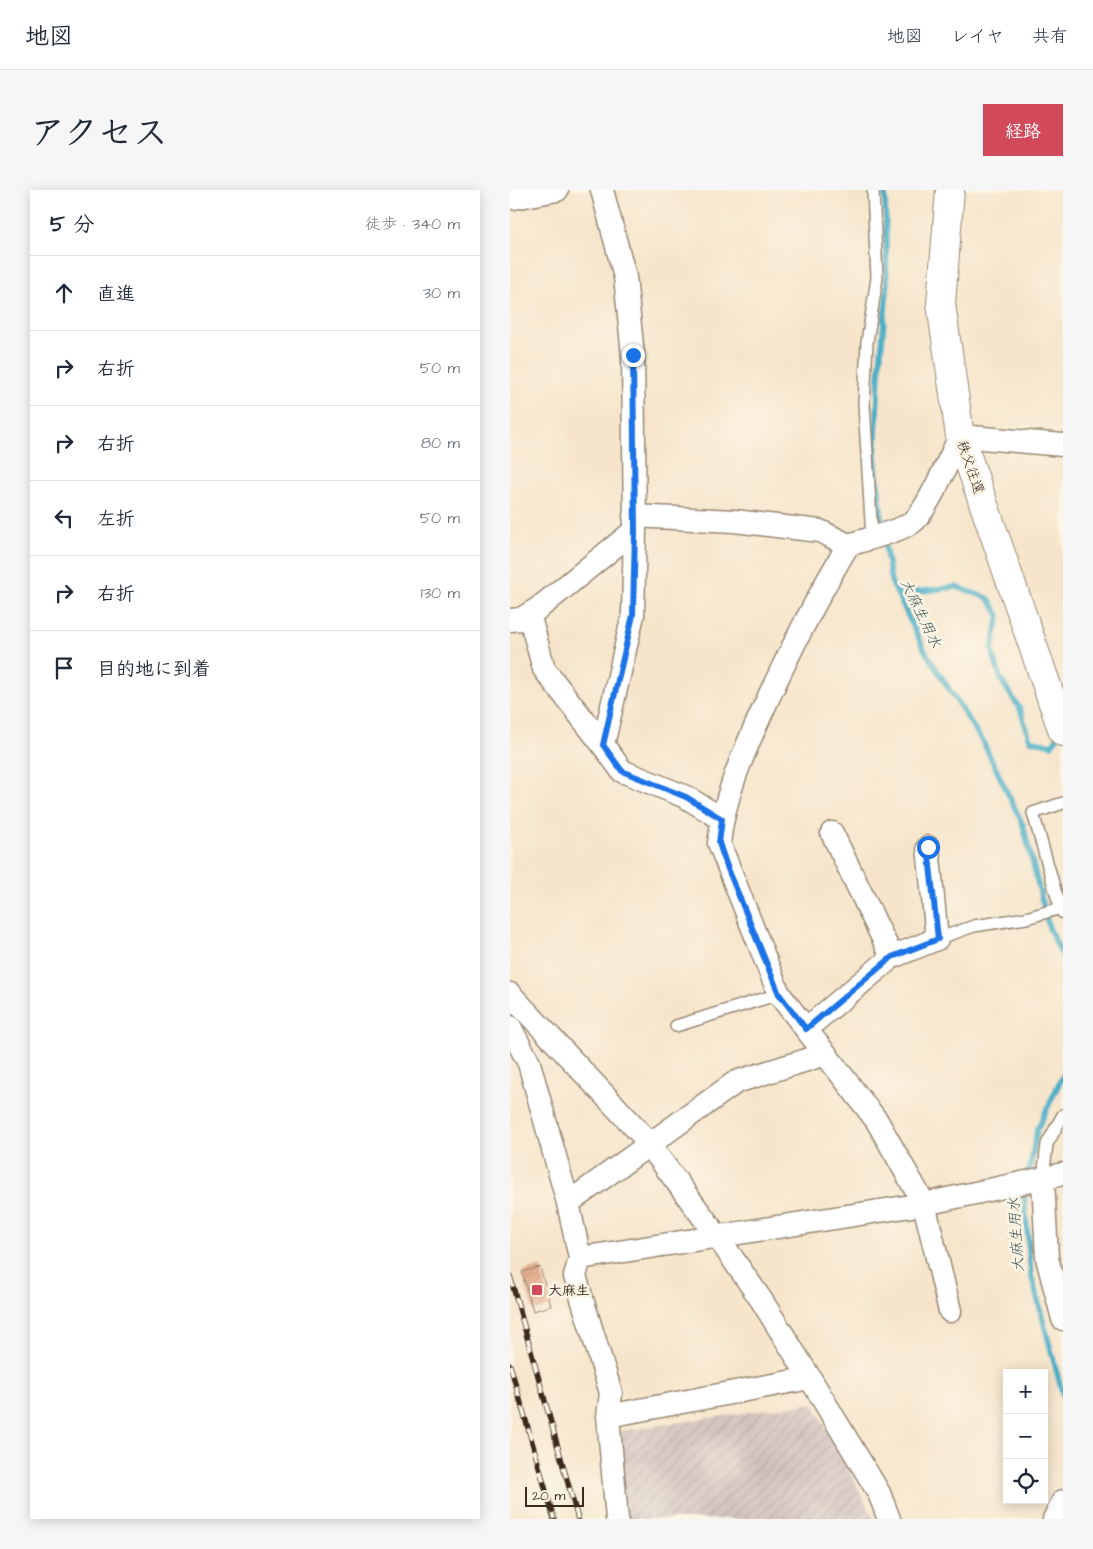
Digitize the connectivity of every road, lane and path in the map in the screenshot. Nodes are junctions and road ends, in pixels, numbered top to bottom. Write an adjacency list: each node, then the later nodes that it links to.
1 (558, 190): 5 (street)
2 (602, 190): 8 (street)
3 (873, 190): 9 (lane)
4 (950, 190): 6 (highway, 秩父往還)
5 (510, 197)
6 (960, 436): 7 (street); 9 (street); 12 (highway, 秩父往還)
7 (1063, 446)
8 (635, 523): 10 (street); 11 (street); 13 (street)
9 (873, 538): 10 (street)
10 (848, 545): 15 (street)
11 (519, 617): 13 (street)
12 (1060, 724)
13 (603, 745): 15 (street)
14 (1063, 803): 18 (lane)
15 (722, 819): 22 (street)
16 (832, 833): 20 (street)
17 (928, 847): 19 (street)
18 (1061, 910): 19 (lane)
19 (938, 939): 20 (street)
20 (892, 957): 25 (street)
21 (510, 994): 28 (street)
22 (779, 994): 23 (lane); 25 (street)
23 (676, 1026)
24 (510, 1027): 30 (street)
25 (806, 1029): 26 (street)
26 (826, 1054): 28 (street); 31 (street)
27 (1063, 1115): 29 (lane)
28 (650, 1145): 30 (street); 32 (street)
29 (1049, 1177): 31 (street); 35 (street)
30 (568, 1204): 33 (street)
31 (924, 1204): 32 (street); 34 (street)
32 (717, 1236): 33 (street); 36 (street)
33 (580, 1258): 37 (street)
34 (950, 1311)
35 (1063, 1319)
36 (810, 1378): 37 (street); 40 (street)
37 (608, 1416): 39 (street)
38 (1063, 1502): 41 (street)
39 (617, 1519)
40 (889, 1519)
41 (1054, 1519)

